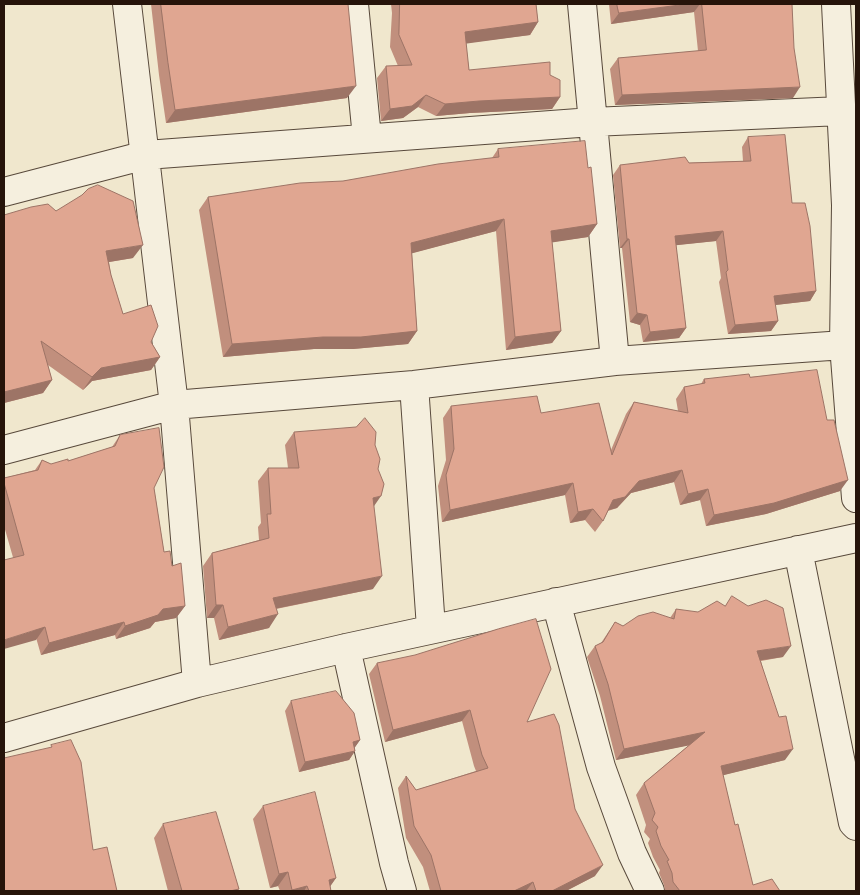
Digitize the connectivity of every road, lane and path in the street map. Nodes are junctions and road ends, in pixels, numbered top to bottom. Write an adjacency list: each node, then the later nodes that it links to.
1 (127, 4): 8 (street)
2 (354, 4): 7 (street)
3 (582, 4): 6 (street)
4 (836, 4): 5 (street)
5 (841, 111): 6 (street); 10 (street)
6 (592, 122): 7 (street); 12 (street)
7 (367, 138): 8 (street)
8 (146, 155): 9 (street); 14 (street)
9 (4, 192)
10 (851, 204): 11 (street)
11 (844, 345): 12 (street); 16 (street)
12 (615, 361): 13 (street)
13 (414, 385): 14 (street); 20 (street)
14 (174, 405): 15 (street); 22 (street)
15 (4, 450)
16 (856, 498)
17 (856, 538): 18 (street)
18 (798, 550): 19 (street); 24 (street)
19 (556, 602): 20 (street); 26 (street)
20 (431, 628): 21 (street)
21 (346, 648): 22 (street); 25 (street)
22 (197, 683): 23 (street)
23 (4, 738)
24 (856, 826)
25 (402, 891)
26 (650, 891)

